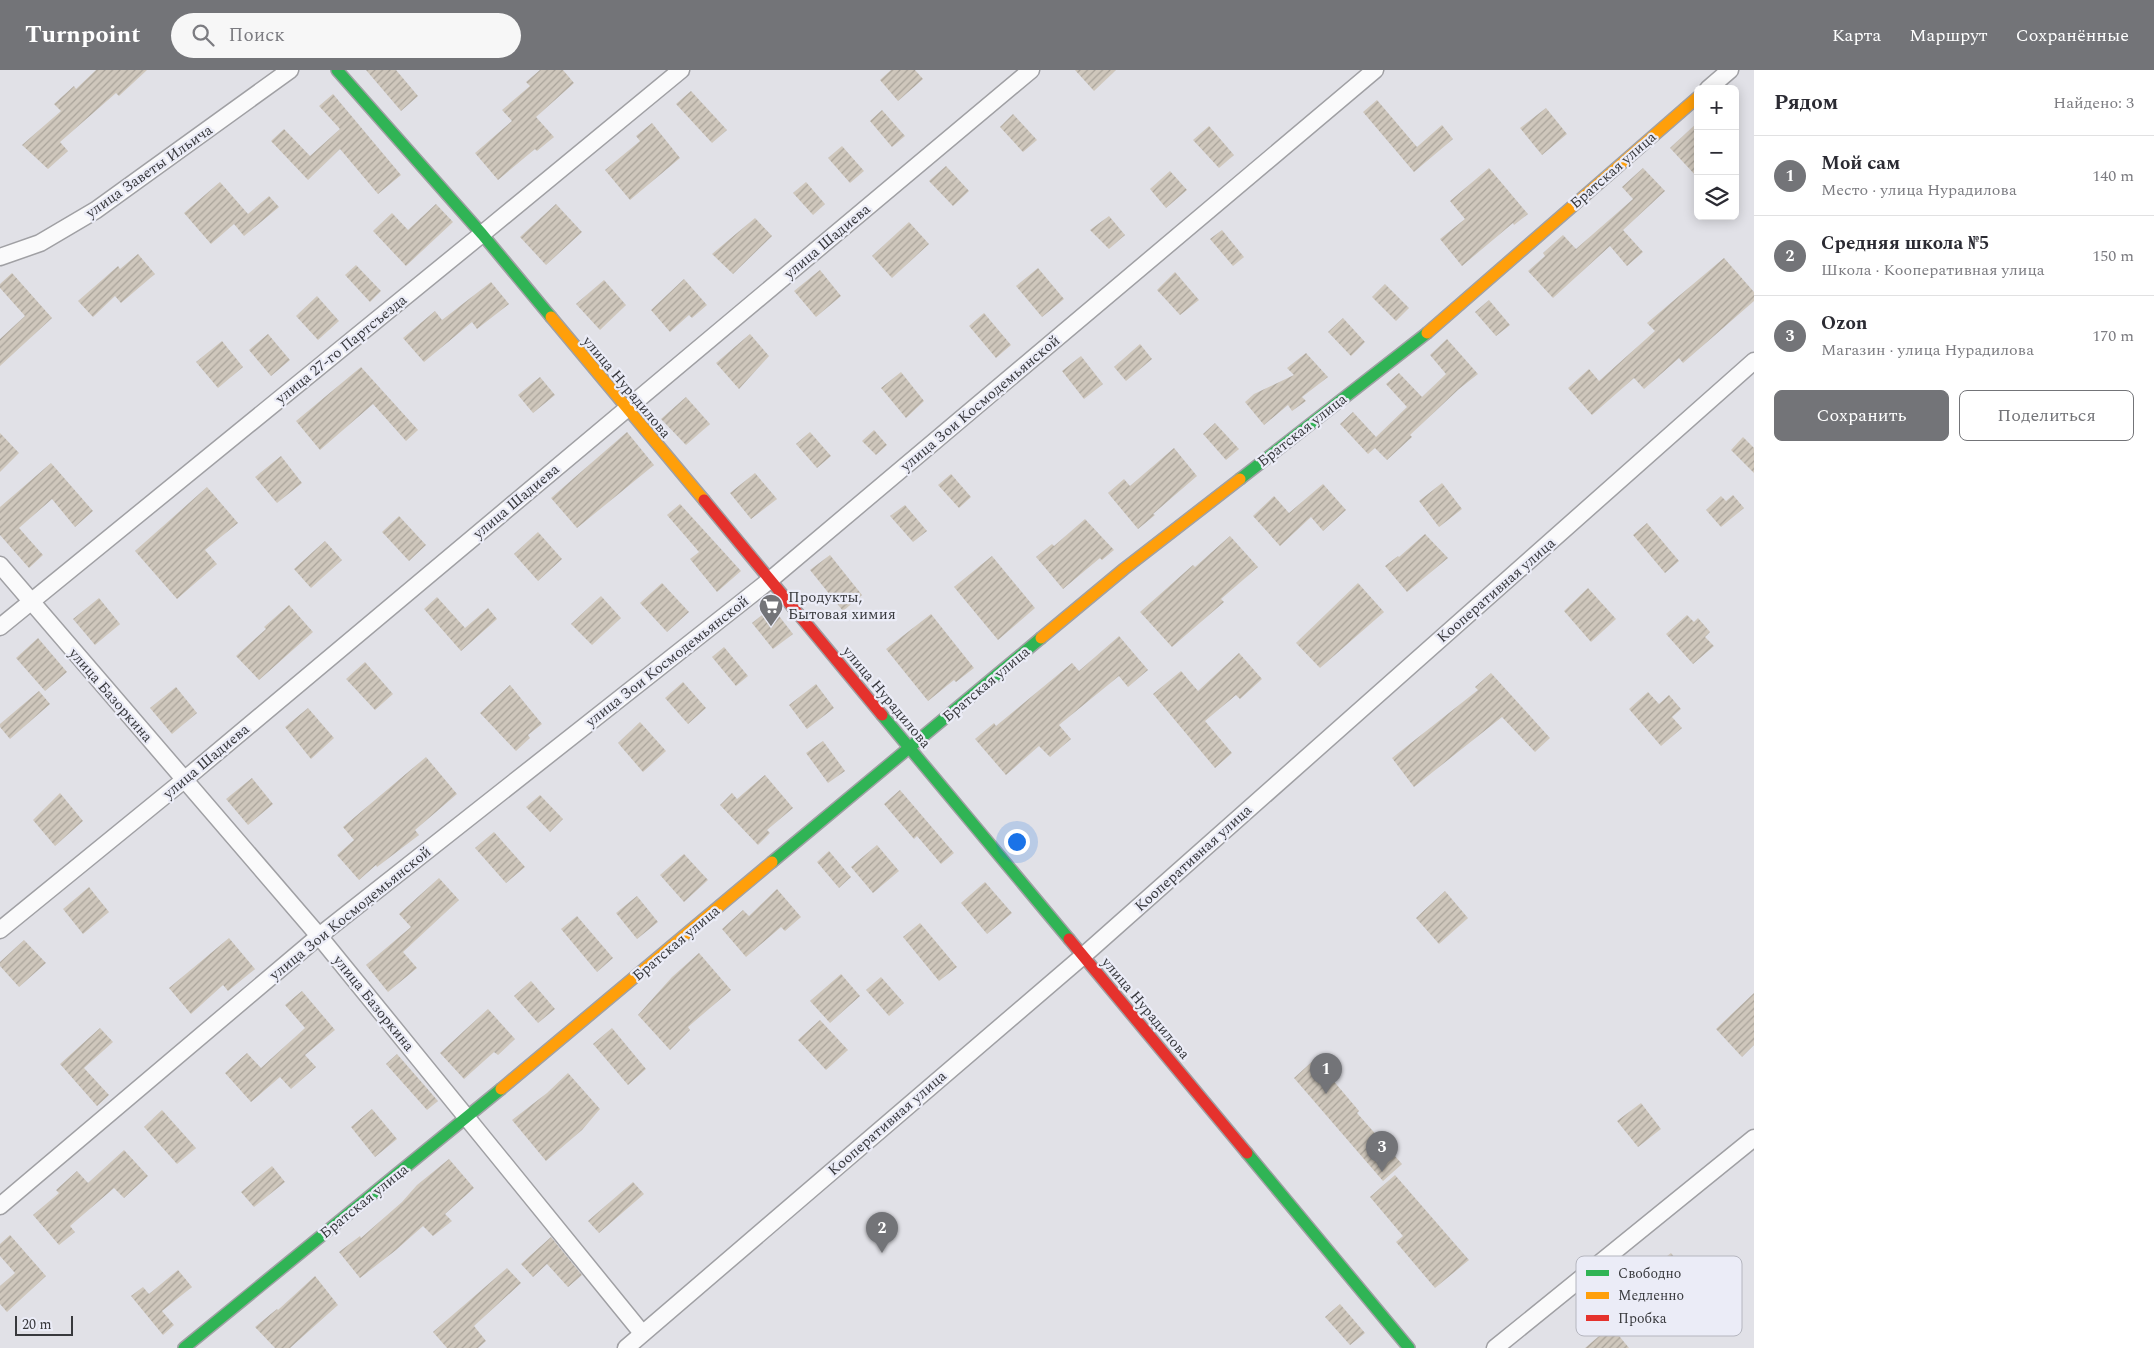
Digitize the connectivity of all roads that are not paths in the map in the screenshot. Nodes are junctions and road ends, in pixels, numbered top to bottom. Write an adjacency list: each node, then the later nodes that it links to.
1 (290, 70): 10 (street, улица Заветы Ильича)
2 (337, 70): 9 (street, улица Нурадилова)
3 (680, 70): 9 (street, улица 27-го Партсъезда)
4 (1031, 70): 12 (street, улица Шадиева)
5 (1375, 70): 14 (street, улица Зои Космодемьянской)
6 (1730, 70): 7 (street)
7 (1713, 85)
8 (1694, 100): 17 (street, Братская улица)
9 (482, 234): 12 (street, улица Нурадилова); 15 (street, улица 27-го Партсъезда)
10 (0, 257)
11 (1754, 361): 21 (street, Кооперативная улица)
12 (626, 409): 14 (street, улица Нурадилова); 18 (street, улица Шадиева)
13 (0, 565): 15 (street, улица Базоркина)
14 (770, 580): 17 (street, улица Нурадилова); 20 (street, улица Зои Космодемьянской)
15 (31, 601): 16 (street, улица 27-го Партсъезда); 18 (street, улица Базоркина)
16 (0, 626)
17 (910, 748): 21 (street, улица Нурадилова); 22 (street, Братская улица)
18 (184, 780): 19 (street, улица Шадиева); 20 (street, улица Базоркина)
19 (0, 930)
20 (319, 936): 22 (street, улица Базоркина); 24 (street, улица Зои Космодемьянской)
21 (1083, 956): 27 (street, Кооперативная улица); 30 (street, улица Нурадилова)
22 (467, 1117): 27 (street, улица Базоркина); 28 (street, Братская улица)
23 (1754, 1138): 25 (street)
24 (0, 1206)
25 (1609, 1256)
26 (1576, 1283): 31 (street)
27 (642, 1333): 29 (street, Кооперативная улица)
28 (184, 1348)
29 (626, 1348)
30 (1409, 1348)
31 (1496, 1348)

